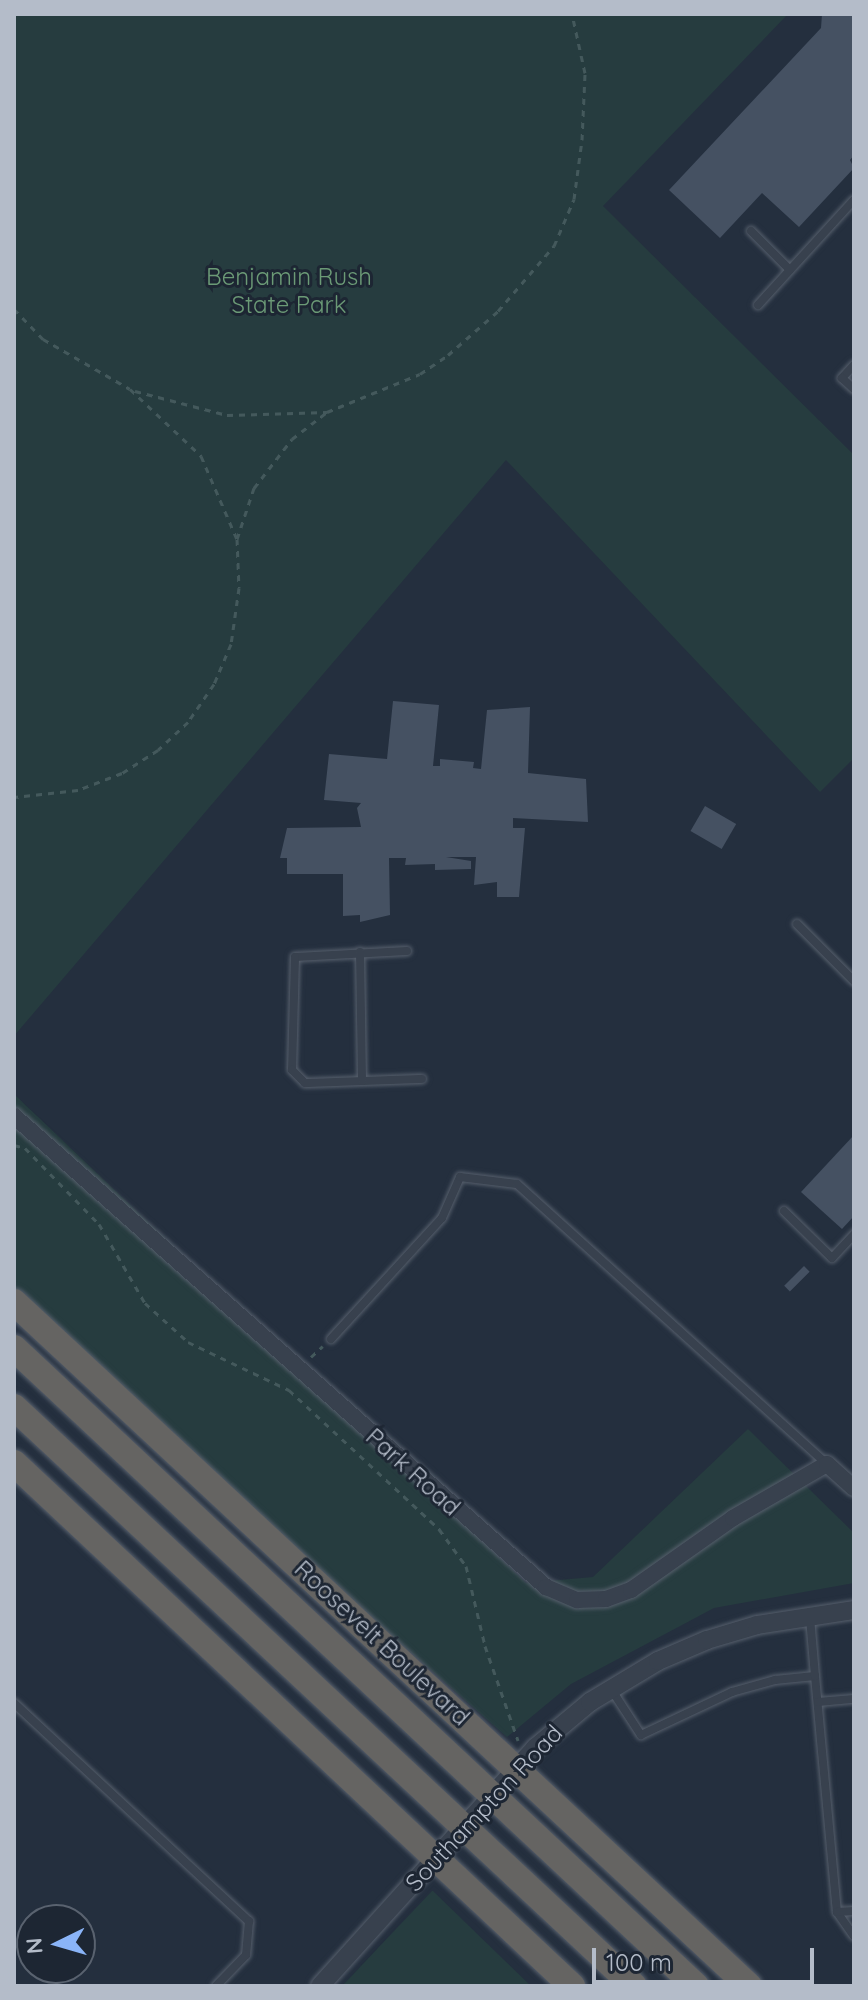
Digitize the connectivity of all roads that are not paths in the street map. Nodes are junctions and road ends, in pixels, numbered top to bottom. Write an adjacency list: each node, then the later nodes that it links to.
1 (854, 200): 3 (lane)
2 (751, 231): 3 (lane)
3 (790, 270): 4 (lane)
4 (758, 305)
5 (854, 365): 6 (lane)
6 (854, 389)
7 (797, 924): 10 (lane)
8 (407, 951): 9 (lane)
9 (360, 952): 12 (lane); 12 (lane)
10 (854, 981)
11 (422, 1079): 12 (lane)
12 (362, 1081)
13 (14, 1116): 21 (street, Park Road)
14 (784, 1211): 15 (lane)
15 (854, 1234)
16 (14, 1302): 30 (highway, Roosevelt Boulevard)
17 (331, 1339): 21 (lane)
18 (14, 1348): 31 (highway, Roosevelt Boulevard)
19 (14, 1407): 32 (highway)
20 (14, 1463): 33 (highway)
21 (827, 1464): 22 (street)
22 (854, 1488)
23 (854, 1610): 24 (street, Southampton Road)
24 (809, 1615): 25 (lane); 26 (street, Southampton Road)
25 (815, 1676): 26 (lane); 28 (lane)
26 (610, 1688): 30 (street, Southampton Road)
27 (854, 1699): 28 (lane)
28 (818, 1702): 35 (lane)
29 (14, 1703): 37 (lane)
30 (517, 1769): 31 (street, Southampton Road); 42 (highway, Roosevelt Boulevard)
31 (493, 1795): 32 (street, Southampton Road); 41 (highway, Roosevelt Boulevard)
32 (464, 1827): 33 (street, Southampton Road); 40 (highway)
33 (436, 1858): 38 (street, Southampton Road); 39 (highway)
34 (854, 1911): 35 (lane)
35 (837, 1912): 36 (lane)
36 (854, 1936)
37 (216, 1986)
38 (320, 1986)
39 (572, 1986)
40 (634, 1986)
41 (696, 1986)
42 (749, 1986)

